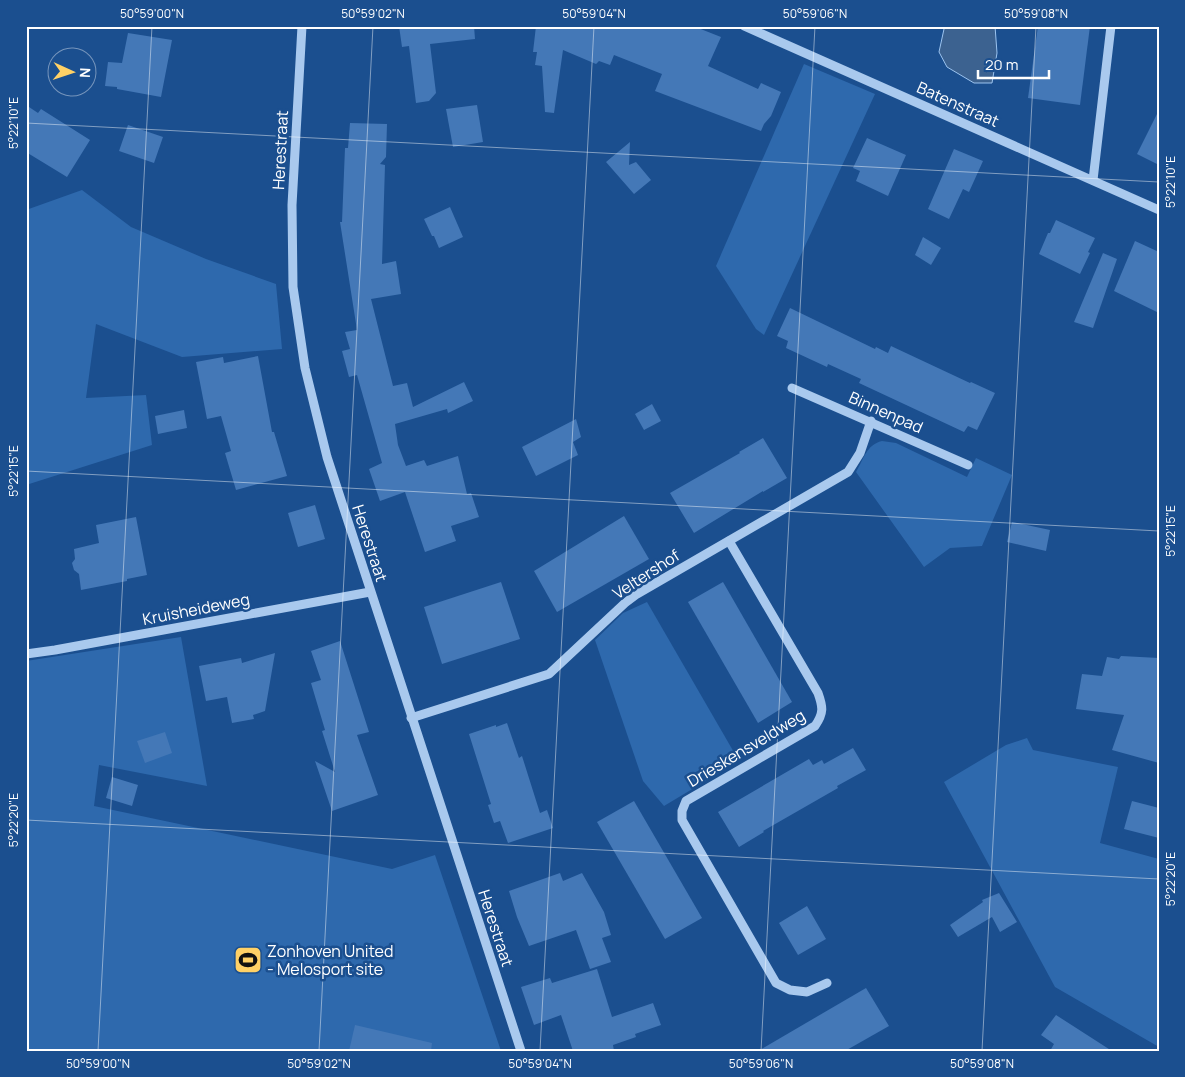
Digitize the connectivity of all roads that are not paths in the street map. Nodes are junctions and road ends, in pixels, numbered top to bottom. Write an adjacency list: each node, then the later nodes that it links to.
1 (302, 26): 10 (street, Herestraat)
2 (744, 26): 4 (street, Batenstraat)
3 (1112, 26): 4 (street)
4 (1093, 180): 5 (street, Batenstraat)
5 (1159, 210)
6 (792, 388): 7 (street, Binnenpad)
7 (871, 421): 8 (street, Binnenpad); 9 (street, Veltershof)
8 (968, 465)
9 (728, 541): 12 (street, Veltershof); 13 (street, Drieskensveldweg)
10 (370, 592): 11 (street, Kruisheideweg); 12 (street, Herestraat)
11 (26, 654)
12 (412, 718): 14 (street, Herestraat)
13 (827, 983)
14 (521, 1051)

